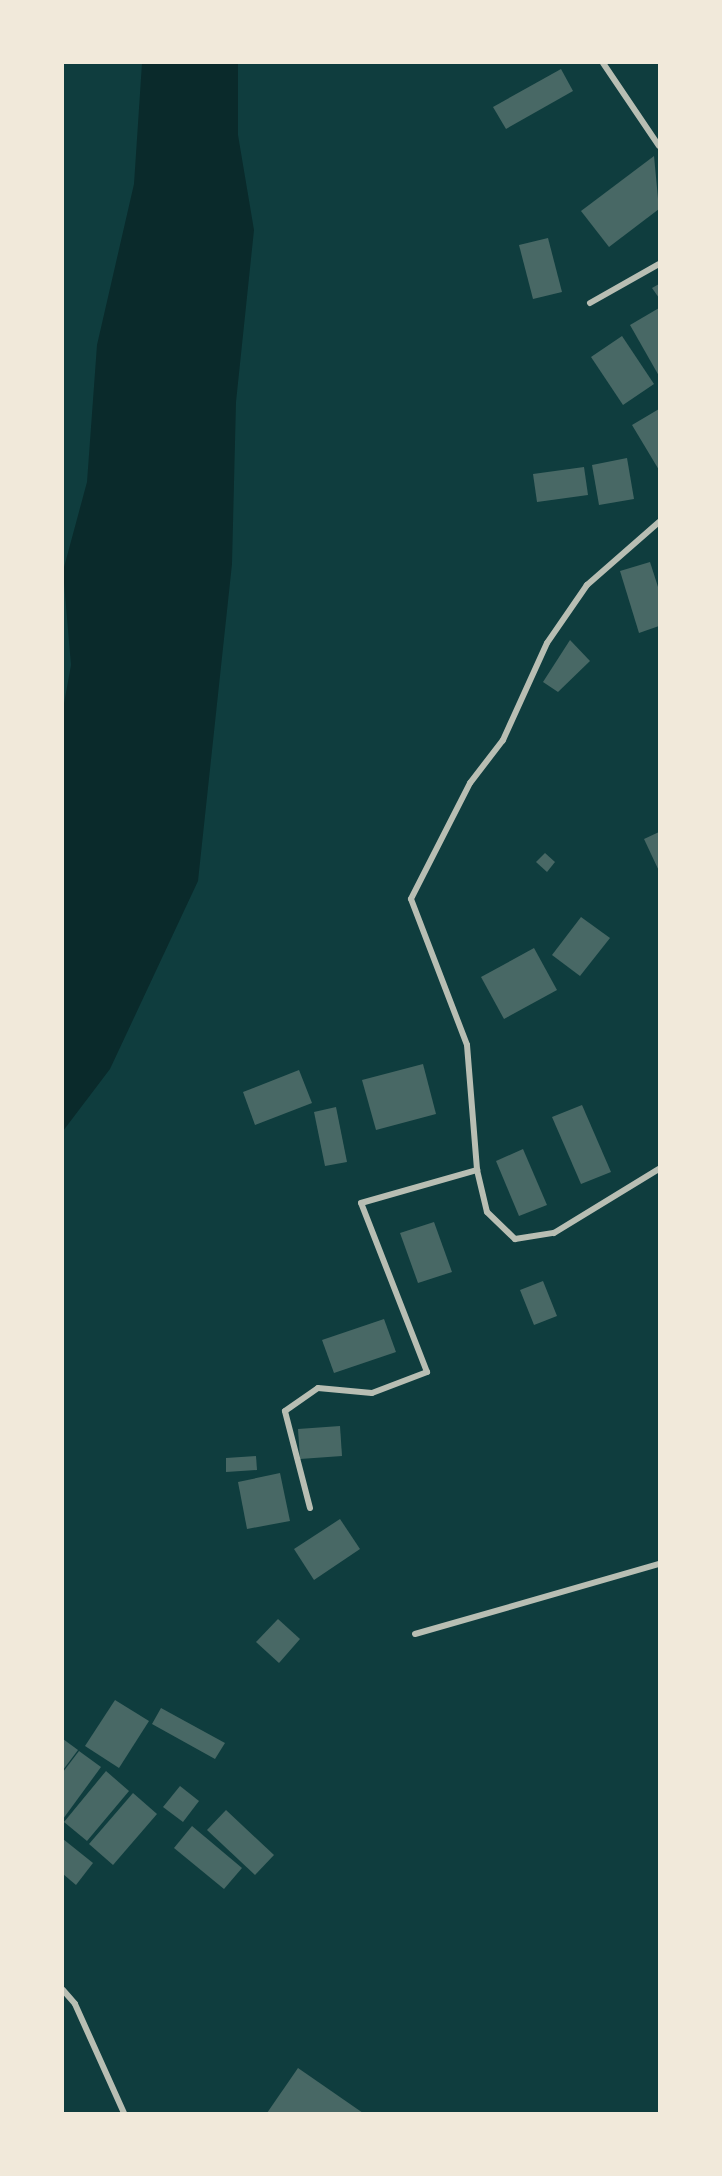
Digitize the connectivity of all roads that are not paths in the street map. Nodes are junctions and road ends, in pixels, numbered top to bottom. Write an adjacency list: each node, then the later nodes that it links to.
1 (603, 63): 2 (street)
2 (659, 146)
3 (659, 264): 4 (street)
4 (591, 303)
5 (659, 522): 7 (street)
6 (659, 1169): 7 (street)
7 (477, 1170): 8 (street)
8 (310, 1508)
9 (659, 1564): 10 (street)
10 (415, 1634)
11 (63, 1990): 12 (street)
12 (124, 2113)

